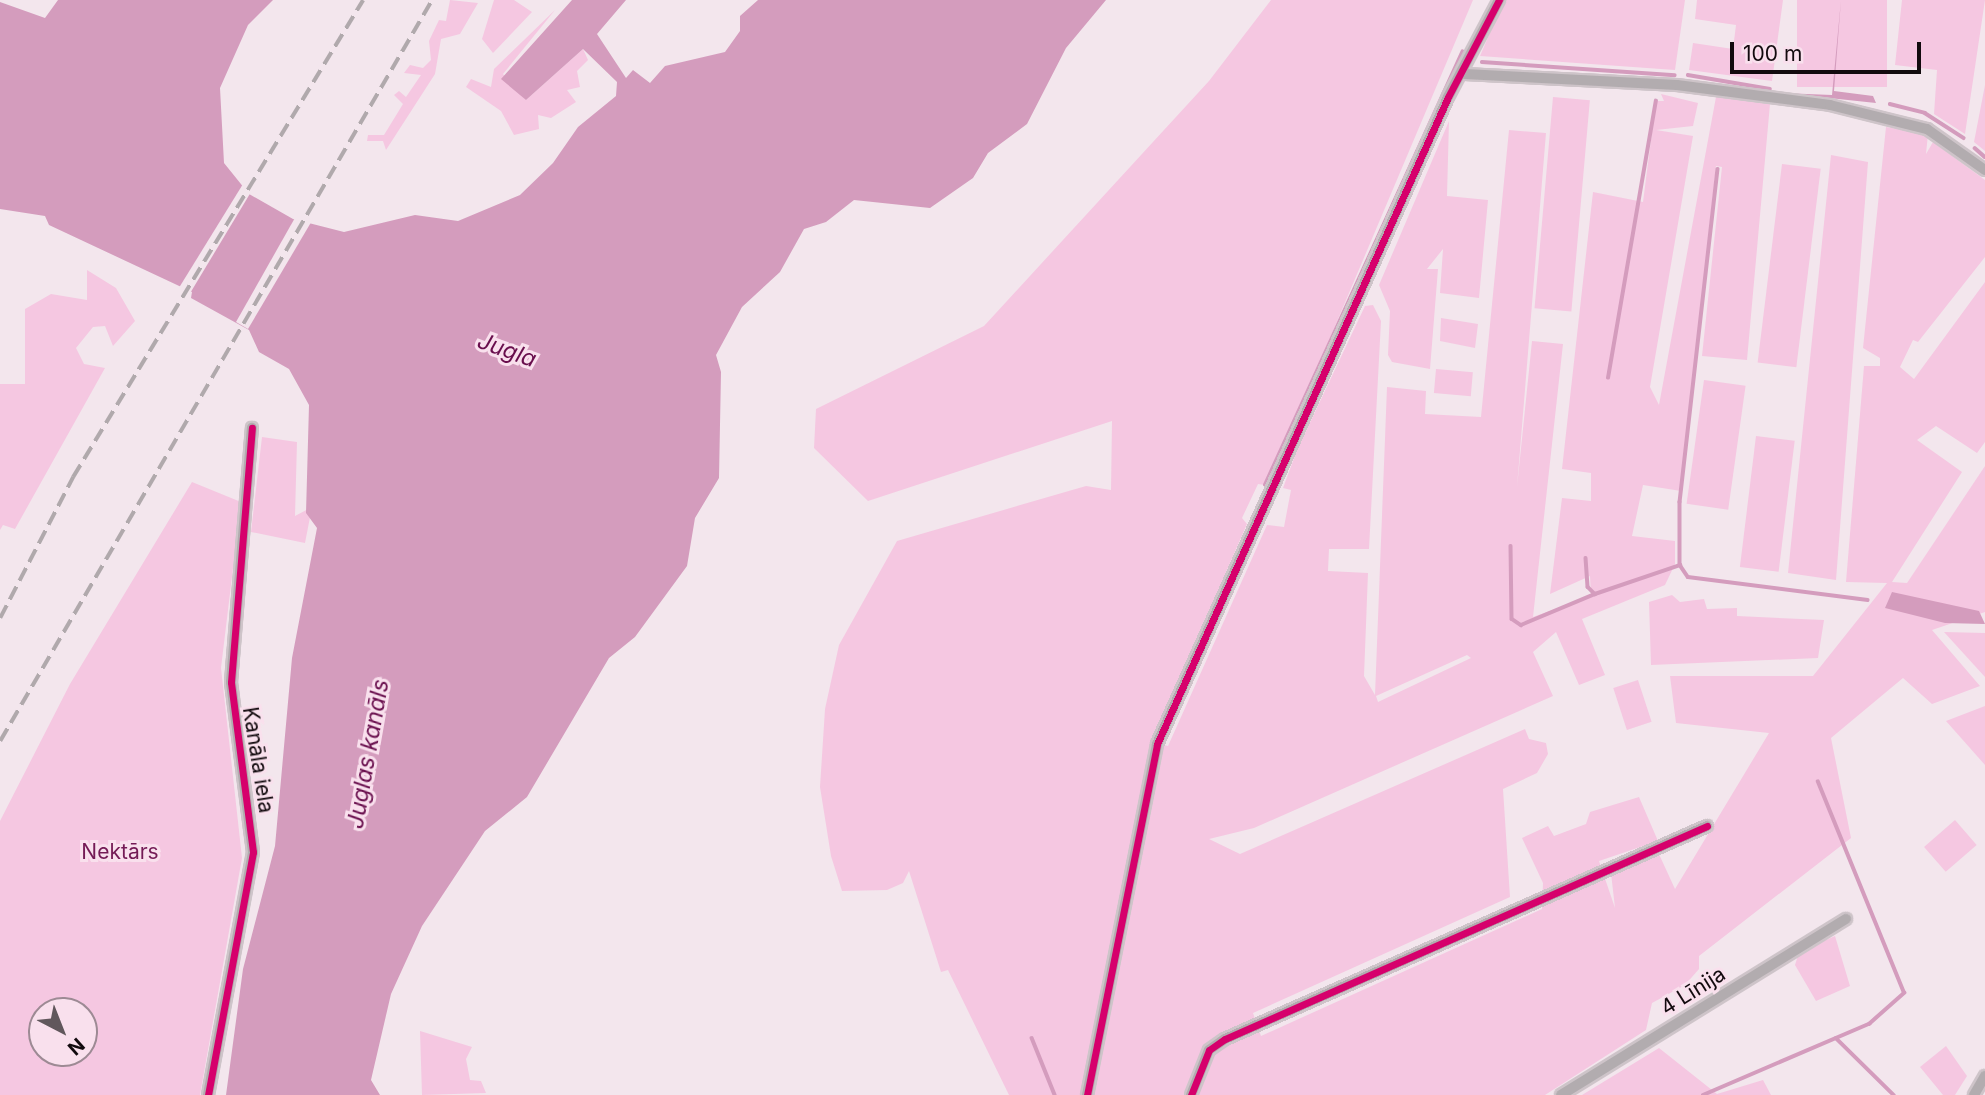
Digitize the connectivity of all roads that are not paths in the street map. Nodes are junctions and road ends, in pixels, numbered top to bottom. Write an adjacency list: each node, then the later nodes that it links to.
1 (1499, 0): 2 (street)
2 (1465, 74): 3 (street); 9 (street)
3 (1985, 170)
4 (252, 428): 8 (street, Kanāla iela)
5 (1707, 826): 10 (street)
6 (1846, 919): 11 (street, 4 Līnija)
7 (1985, 1076): 12 (street)
8 (208, 1095)
9 (1087, 1095)
10 (1191, 1095)
11 (1561, 1095)
12 (1974, 1095)

